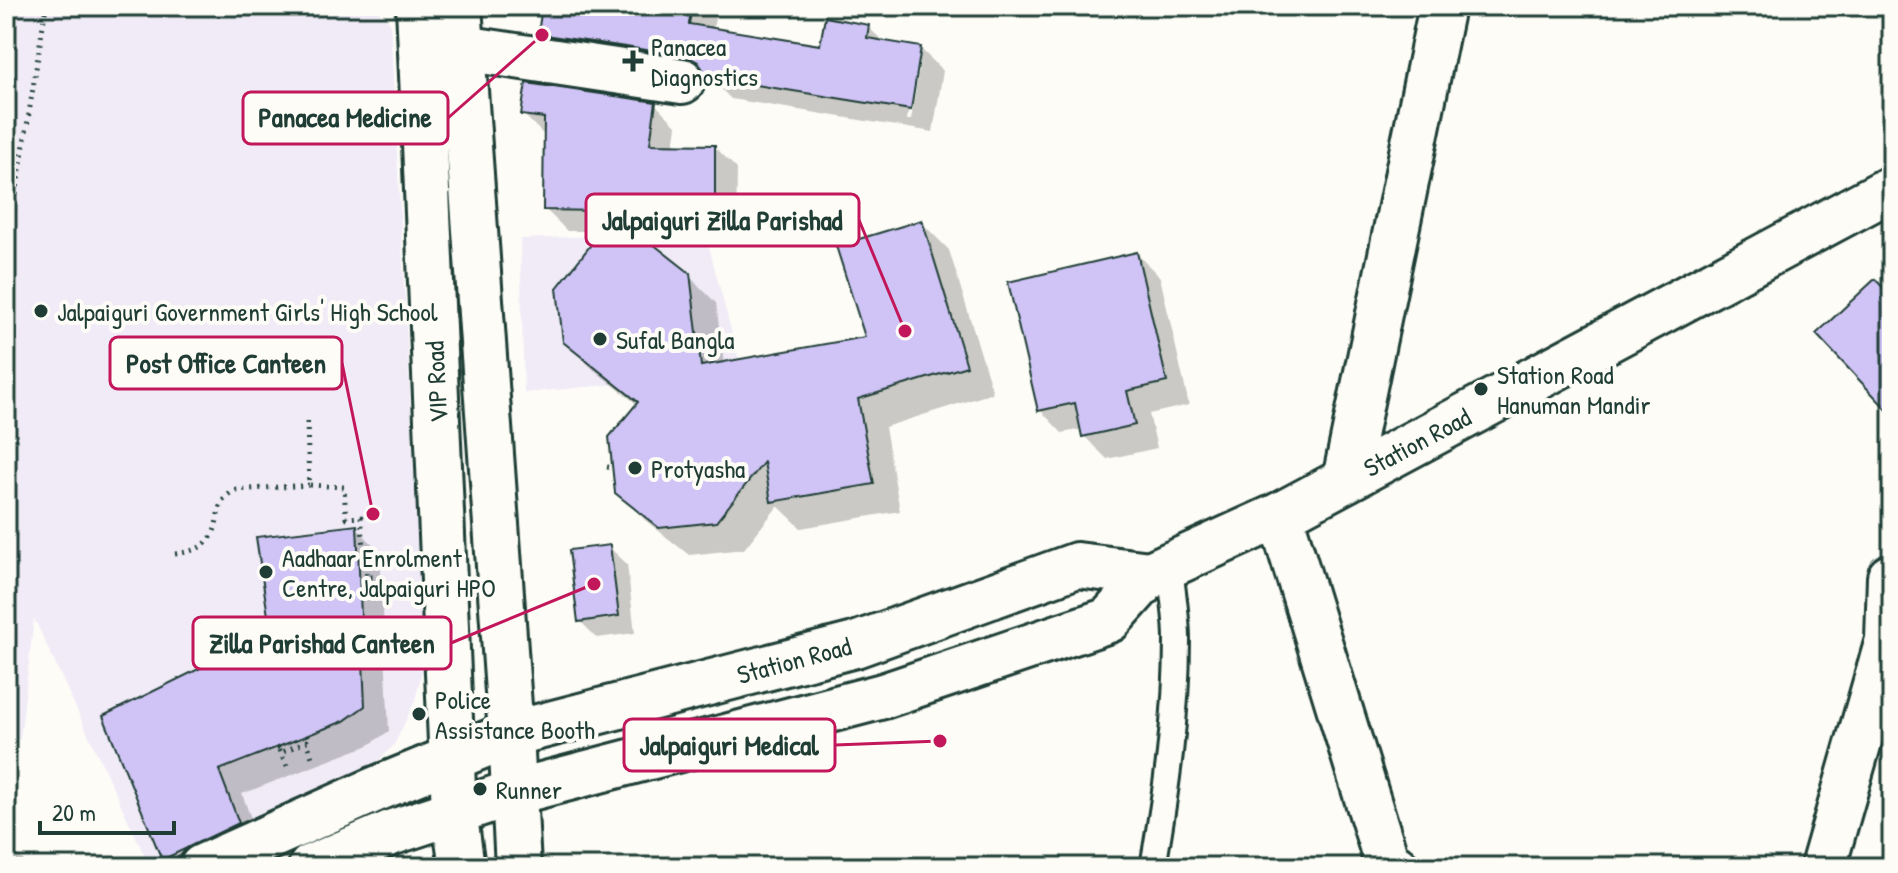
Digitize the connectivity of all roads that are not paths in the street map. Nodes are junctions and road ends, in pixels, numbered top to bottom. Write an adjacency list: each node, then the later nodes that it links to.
1 (419, 6): 10 (street, VIP Road)
2 (1442, 6): 6 (street)
3 (460, 27): 4 (street); 11 (street, VIP Road)
4 (682, 81)
5 (1892, 188): 6 (street, Station Road)
6 (1345, 480): 7 (street, Station Road)
7 (1280, 515): 8 (street, Station Road); 23 (street)
8 (1160, 570): 12 (street, Station Road); 14 (street, Station Road); 22 (lane)
9 (1890, 577): 24 (street)
10 (447, 622): 13 (street, VIP Road); 15 (street)
11 (508, 688): 12 (street); 13 (street, VIP Road)
12 (564, 720): 13 (street, Station Road)
13 (482, 746): 15 (street, Station Road); 16 (street); 16 (street)
14 (564, 779): 16 (street, Station Road); 18 (street)
15 (374, 790): 19 (street, Station Road)
16 (485, 801): 17 (street, Station Road); 18 (street); 21 (street)
17 (393, 832): 20 (street, Station Road); 21 (street)
18 (517, 860)
19 (202, 867)
20 (311, 867)
21 (462, 867)
22 (1153, 867)
23 (1396, 867)
24 (1823, 867)

